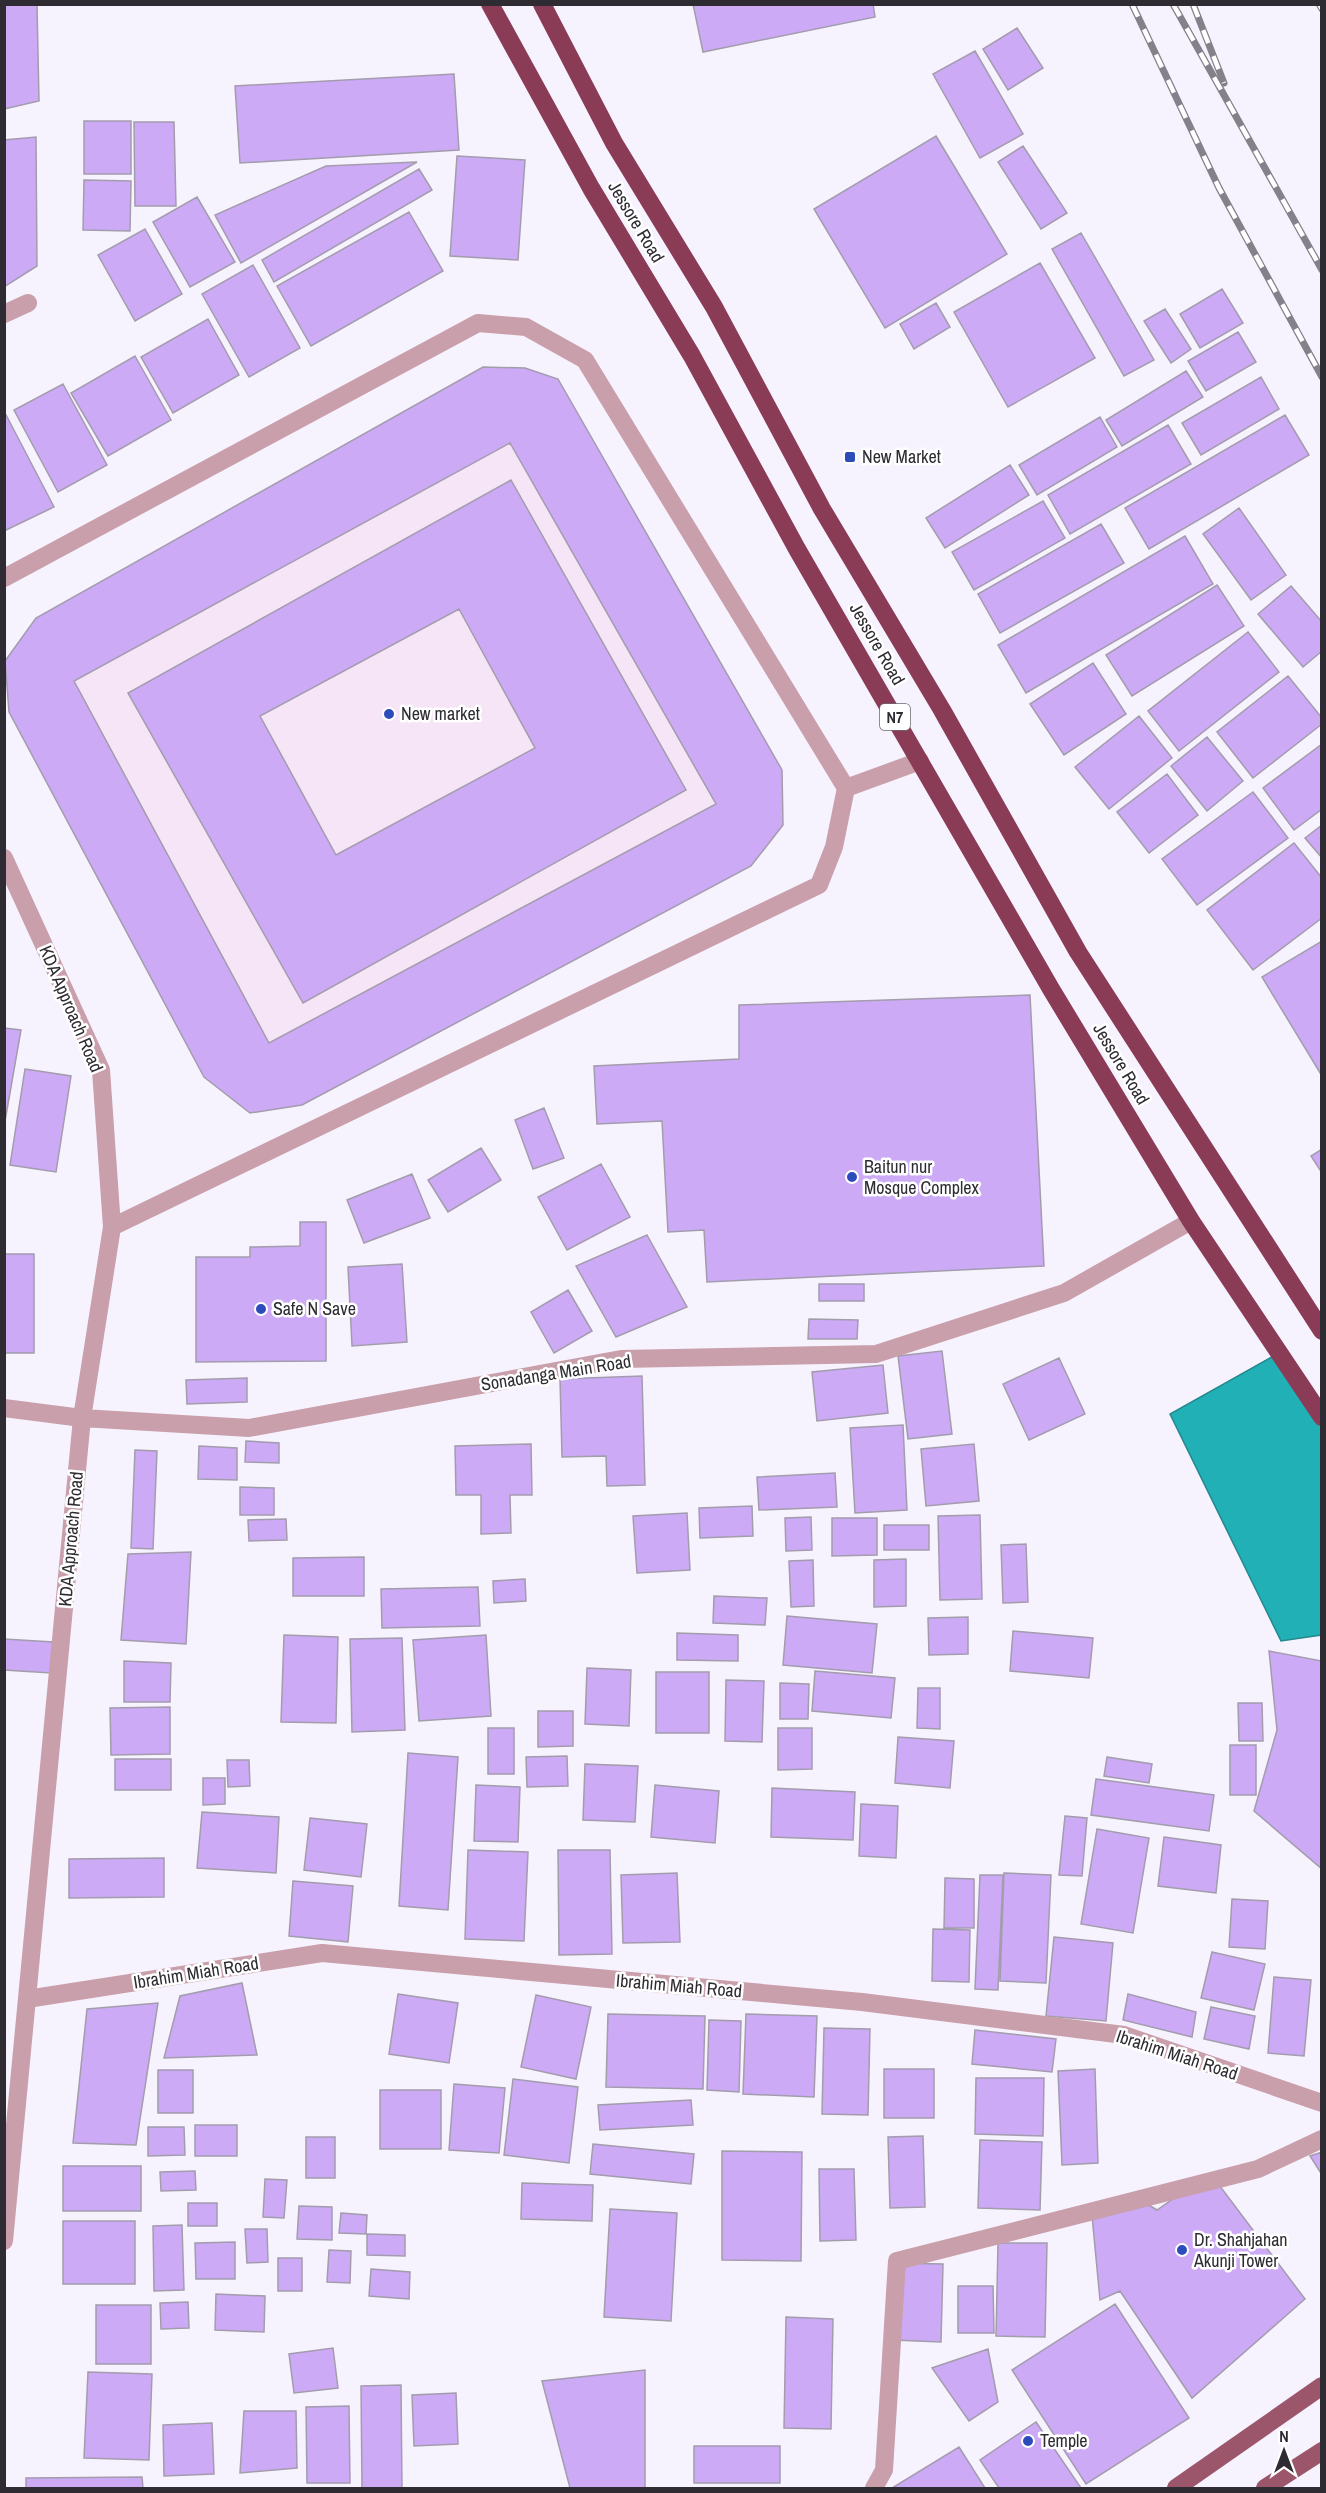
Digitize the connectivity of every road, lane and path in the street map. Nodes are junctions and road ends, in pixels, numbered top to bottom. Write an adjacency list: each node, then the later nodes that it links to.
1 (490, 4): 6 (highway, Jessore Road / N7)
2 (542, 4): 11 (highway, Jessore Road / N7)
3 (28, 303): 4 (street)
4 (4, 314)
5 (4, 578): 7 (street)
6 (920, 761): 7 (street); 9 (highway, Jessore Road / N7)
7 (846, 788): 10 (street)
8 (4, 858): 10 (street, KDA Approach Road)
9 (1191, 1221): 13 (highway, Jessore Road / N7); 14 (street, Sonadanga Main Road)
10 (112, 1227): 14 (street, KDA Approach Road)
11 (1322, 1331)
12 (4, 1408): 14 (street, Sonadanga Main Road)
13 (1322, 1417)
14 (82, 1418): 15 (street, KDA Approach Road)
15 (27, 1999): 16 (street, Ibrahim Miah Road); 18 (street, KDA Approach Road)
16 (1322, 2103)
17 (1322, 2139): 22 (street)
18 (8, 2169): 19 (street, KDA Approach Road)
19 (4, 2241)
20 (1322, 2385): 23 (main road)
21 (1322, 2451): 24 (main road)
22 (874, 2488)
23 (1176, 2488)
24 (1265, 2488)

